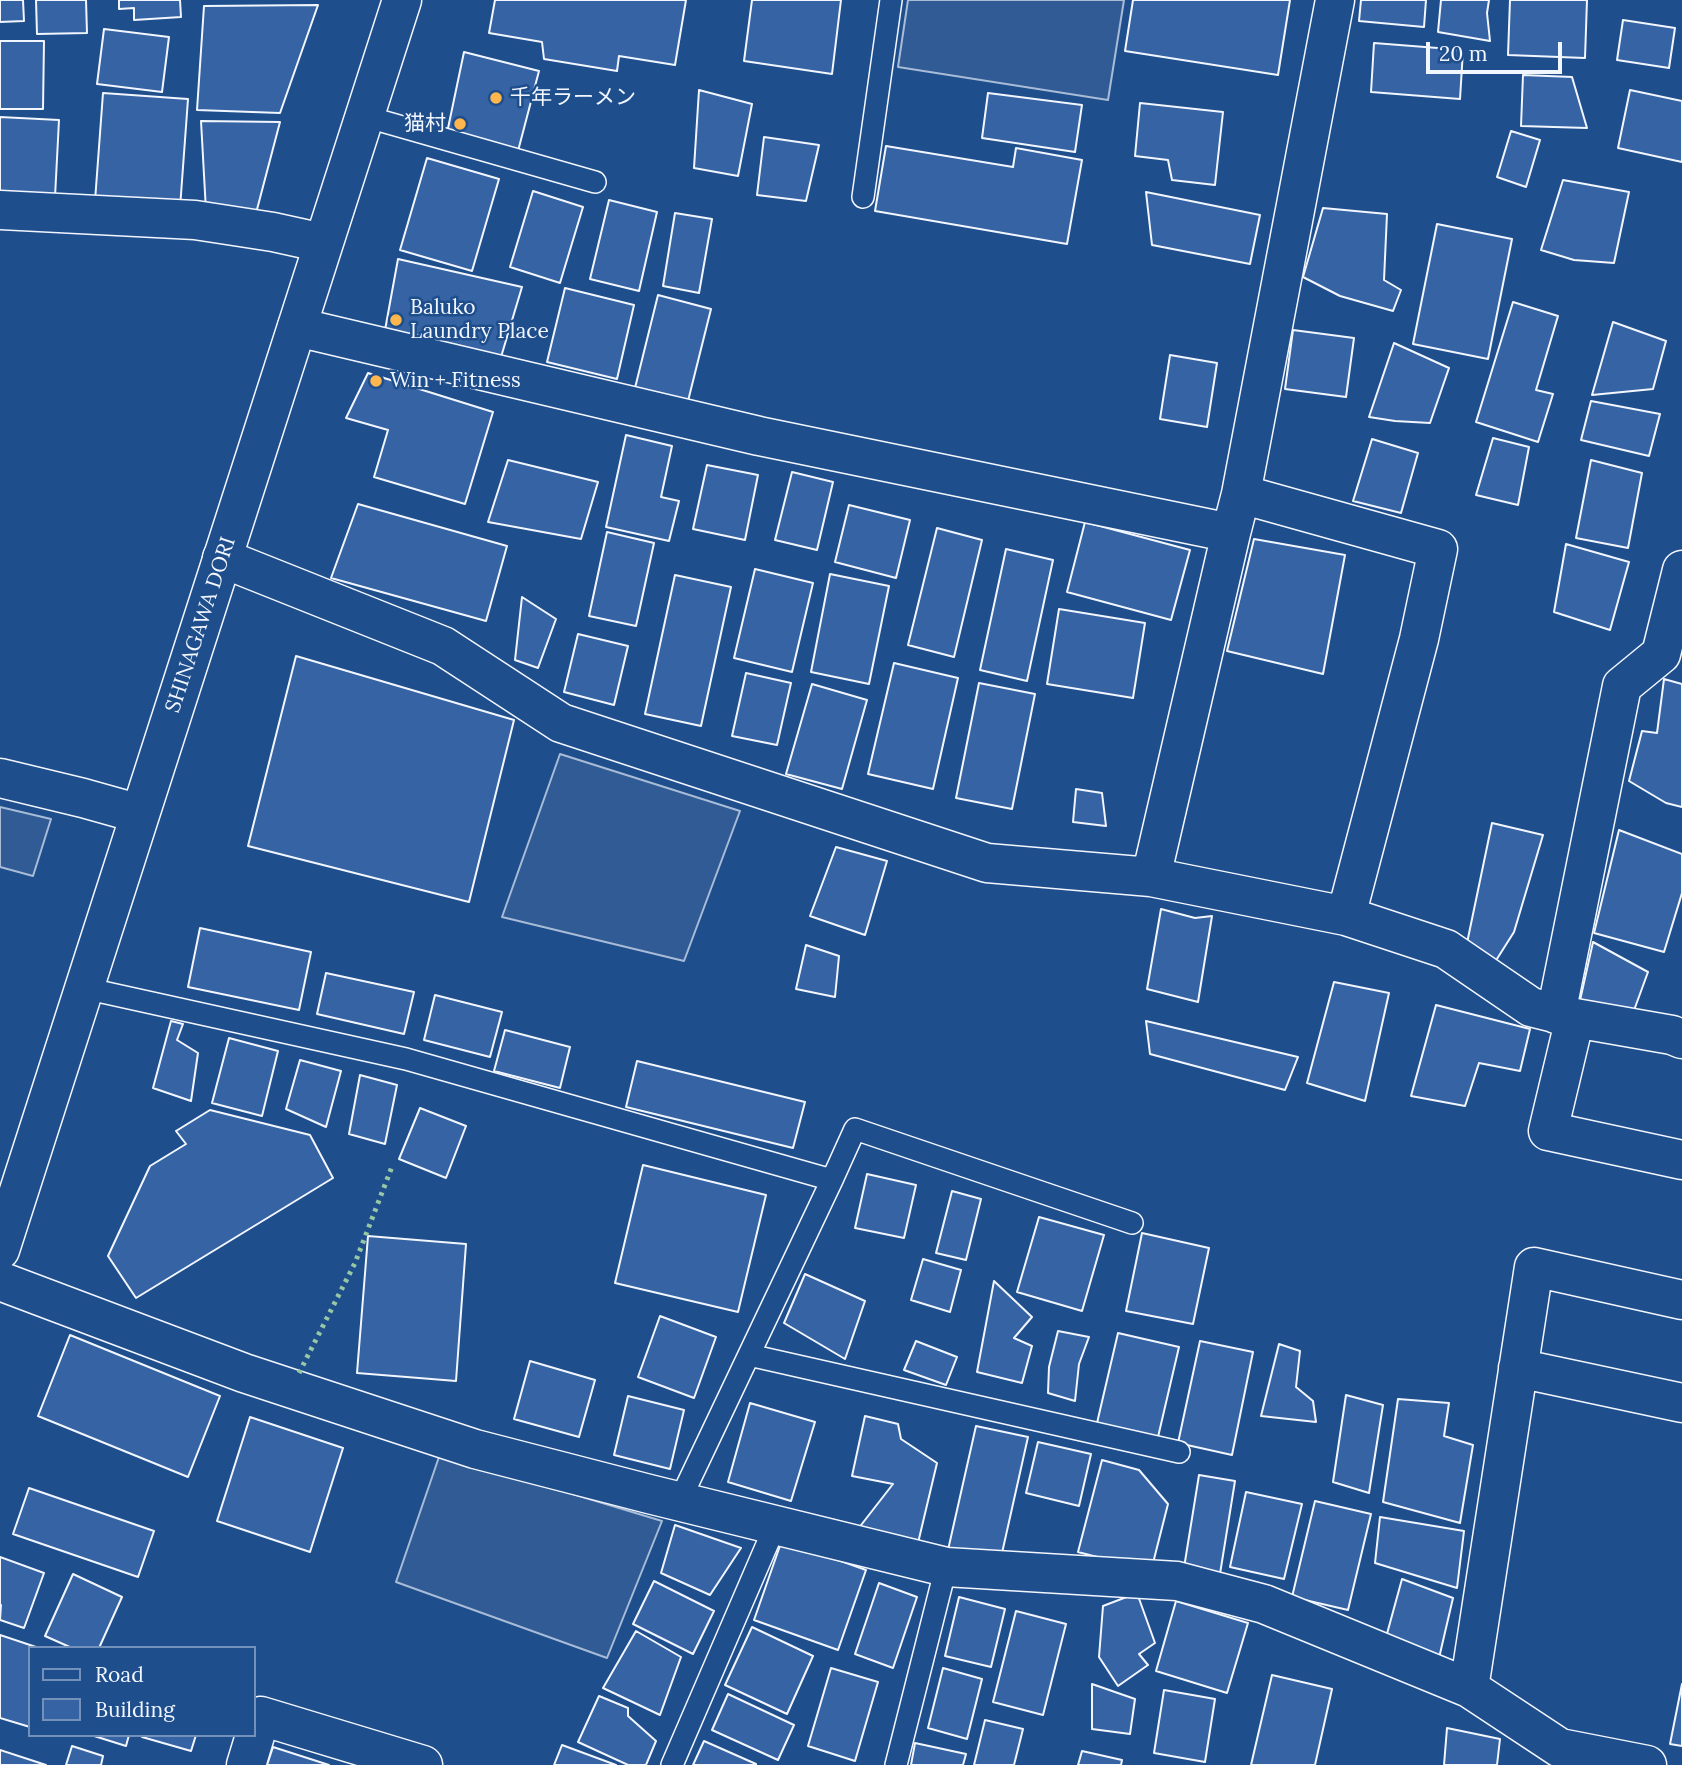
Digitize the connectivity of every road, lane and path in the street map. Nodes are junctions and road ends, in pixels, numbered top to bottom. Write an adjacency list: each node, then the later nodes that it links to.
1 (402, 0): 4 (street, SHINAGAWA DORI)
2 (891, 0): 6 (lane)
3 (1335, 0): 10 (street)
4 (364, 116): 5 (lane); 8 (street, SHINAGAWA DORI)
5 (595, 182)
6 (863, 197)
7 (0, 210): 8 (street)
8 (323, 243): 9 (street, SHINAGAWA DORI)
9 (297, 327): 11 (street); 12 (street, SHINAGAWA DORI)
10 (1241, 494): 11 (street); 18 (street)
11 (1231, 533): 17 (street)
12 (222, 558): 16 (street, SHINAGAWA DORI); 17 (street)
13 (1682, 570): 14 (street)
14 (1671, 657): 20 (street)
15 (0, 778): 16 (street)
16 (139, 814): 19 (street, SHINAGAWA DORI)
17 (1151, 877): 18 (street)
18 (1346, 916): 20 (street)
19 (84, 988): 23 (lane); 25 (street, SHINAGAWA DORI)
20 (1565, 1016): 21 (street); 22 (street)
21 (1682, 1039)
22 (1682, 1160)
23 (832, 1180): 24 (lane); 28 (lane)
24 (1132, 1223)
25 (0, 1250)
26 (0, 1281): 32 (street)
27 (1682, 1300): 29 (street)
28 (749, 1355): 31 (lane); 32 (lane)
29 (1518, 1368): 30 (street); 35 (street)
30 (1682, 1403)
31 (1179, 1452)
32 (679, 1502): 33 (street)
33 (775, 1526): 34 (street); 41 (lane)
34 (946, 1567): 35 (street); 42 (lane)
35 (1469, 1688): 38 (street)
36 (256, 1732): 40 (street)
37 (255, 1737): 39 (street)
38 (1559, 1756): 43 (street)
39 (246, 1765)
40 (423, 1765)
41 (672, 1765)
42 (895, 1765)
43 (1647, 1765)

